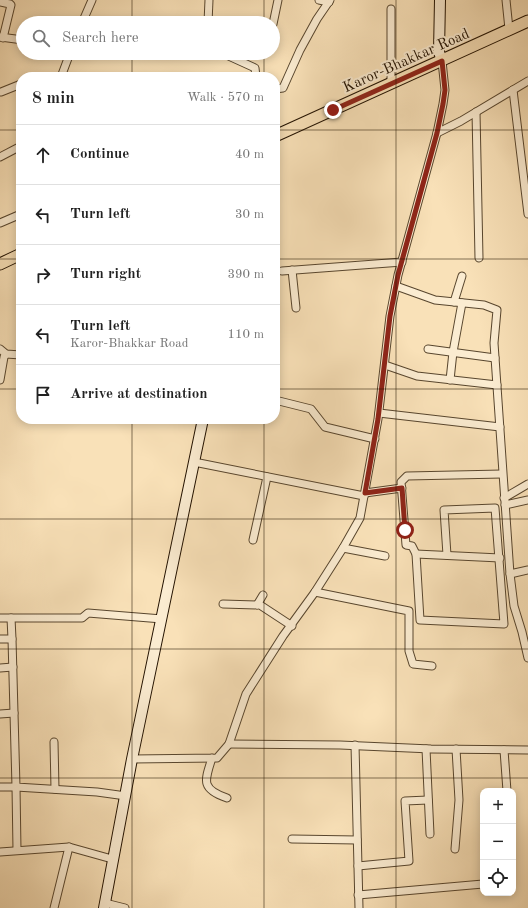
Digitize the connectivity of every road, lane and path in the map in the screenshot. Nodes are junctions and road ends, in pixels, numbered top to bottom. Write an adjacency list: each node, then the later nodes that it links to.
1 (92, 0): 10 (street)
2 (209, 0): 11 (street)
3 (278, 0): 12 (street)
4 (319, 0): 7 (street)
5 (440, 0): 19 (main road)
6 (506, 0): 14 (street)
7 (329, 1): 25 (street)
8 (0, 2): 15 (street)
9 (391, 9): 23 (street)
10 (85, 16)
11 (208, 16)
12 (275, 16)
13 (528, 21): 14 (main road, Karor-Bhakkar Road)
14 (509, 29): 19 (main road, Karor-Bhakkar Road)
15 (2, 37): 16 (street)
16 (16, 39)
17 (67, 60): 20 (street)
18 (237, 60): 21 (street)
19 (442, 61): 23 (main road, Karor-Bhakkar Road); 29 (street)
20 (63, 72)
21 (255, 72)
22 (528, 81): 26 (street)
23 (391, 84): 30 (main road, Karor-Bhakkar Road)
24 (16, 86): 27 (street)
25 (280, 88)
26 (513, 90): 28 (street); 33 (street)
27 (1, 92)
28 (476, 112): 29 (street); 37 (street)
29 (437, 133): 38 (street)
30 (280, 134)
31 (16, 149): 32 (street)
32 (0, 157)
33 (528, 214)
34 (16, 216): 35 (street)
35 (0, 223)
36 (16, 256): 39 (main road)
37 (479, 258)
38 (402, 262): 40 (street); 43 (street)
39 (0, 264)
40 (292, 270): 41 (street); 46 (street)
41 (282, 271)
42 (462, 276): 44 (street)
43 (396, 286): 44 (street); 52 (street)
44 (454, 302): 45 (street)
45 (462, 303): 49 (street); 51 (street)
46 (296, 308)
47 (428, 349): 49 (street)
48 (3, 351): 50 (street); 53 (street)
49 (453, 352): 51 (street); 54 (street)
50 (16, 354)
51 (495, 358): 55 (street)
52 (385, 365): 54 (street); 57 (street)
53 (0, 375)
54 (450, 380): 55 (street)
55 (497, 385): 59 (street)
56 (280, 401): 60 (street)
57 (379, 413): 59 (street); 60 (street)
58 (202, 424): 61 (main road)
59 (500, 427): 62 (street)
60 (375, 438): 66 (street)
61 (194, 462): 63 (street); 83 (main road)
62 (502, 474): 65 (street); 68 (street)
63 (267, 477): 66 (street); 69 (street)
64 (528, 484): 68 (street)
65 (402, 488): 66 (street); 71 (street)
66 (365, 495): 70 (street)
67 (528, 500): 68 (street)
68 (504, 501): 76 (street)
69 (252, 540)
70 (343, 548): 72 (street); 77 (street)
71 (416, 554): 73 (street); 74 (street)
72 (385, 556)
73 (447, 556): 74 (street); 74 (street)
74 (500, 558)
75 (528, 570): 76 (street)
76 (510, 574): 85 (street)
77 (315, 592): 84 (street); 89 (street)
78 (263, 595): 80 (street)
79 (223, 604): 80 (street)
80 (257, 605): 84 (street)
81 (0, 618): 82 (street)
82 (11, 618): 83 (street); 87 (street)
83 (162, 619): 102 (main road)
84 (292, 626): 95 (street)
85 (525, 631): 88 (street)
86 (0, 639): 87 (street)
87 (12, 639): 91 (street)
88 (528, 658)
89 (432, 666)
90 (0, 668): 91 (street)
91 (13, 668): 92 (street)
92 (14, 713): 93 (street); 104 (street)
93 (0, 714)
94 (54, 742): 106 (street)
95 (229, 744): 96 (street); 101 (street)
96 (355, 745): 97 (street); 112 (street)
97 (426, 749): 98 (street); 109 (street)
98 (456, 749): 99 (street); 114 (street)
99 (504, 750): 100 (street); 105 (street)
100 (528, 750)
101 (212, 758): 102 (street); 108 (street)
102 (132, 759): 107 (main road)
103 (0, 787): 104 (street)
104 (16, 787): 106 (street); 115 (street)
105 (507, 788)
106 (55, 789): 107 (street)
107 (126, 796): 117 (main road)
108 (227, 798)
109 (428, 800): 110 (street); 118 (street)
110 (430, 834)
111 (292, 839): 112 (street)
112 (357, 840): 118 (street)
113 (69, 847): 115 (street); 117 (street); 122 (street)
114 (455, 849)
115 (17, 850): 116 (street)
116 (0, 852)
117 (112, 859): 121 (main road)
118 (358, 866): 120 (street)
119 (480, 884): 120 (street)
120 (358, 896): 124 (street)
121 (105, 906): 123 (street)
122 (54, 908)
123 (125, 908)
124 (359, 908)

